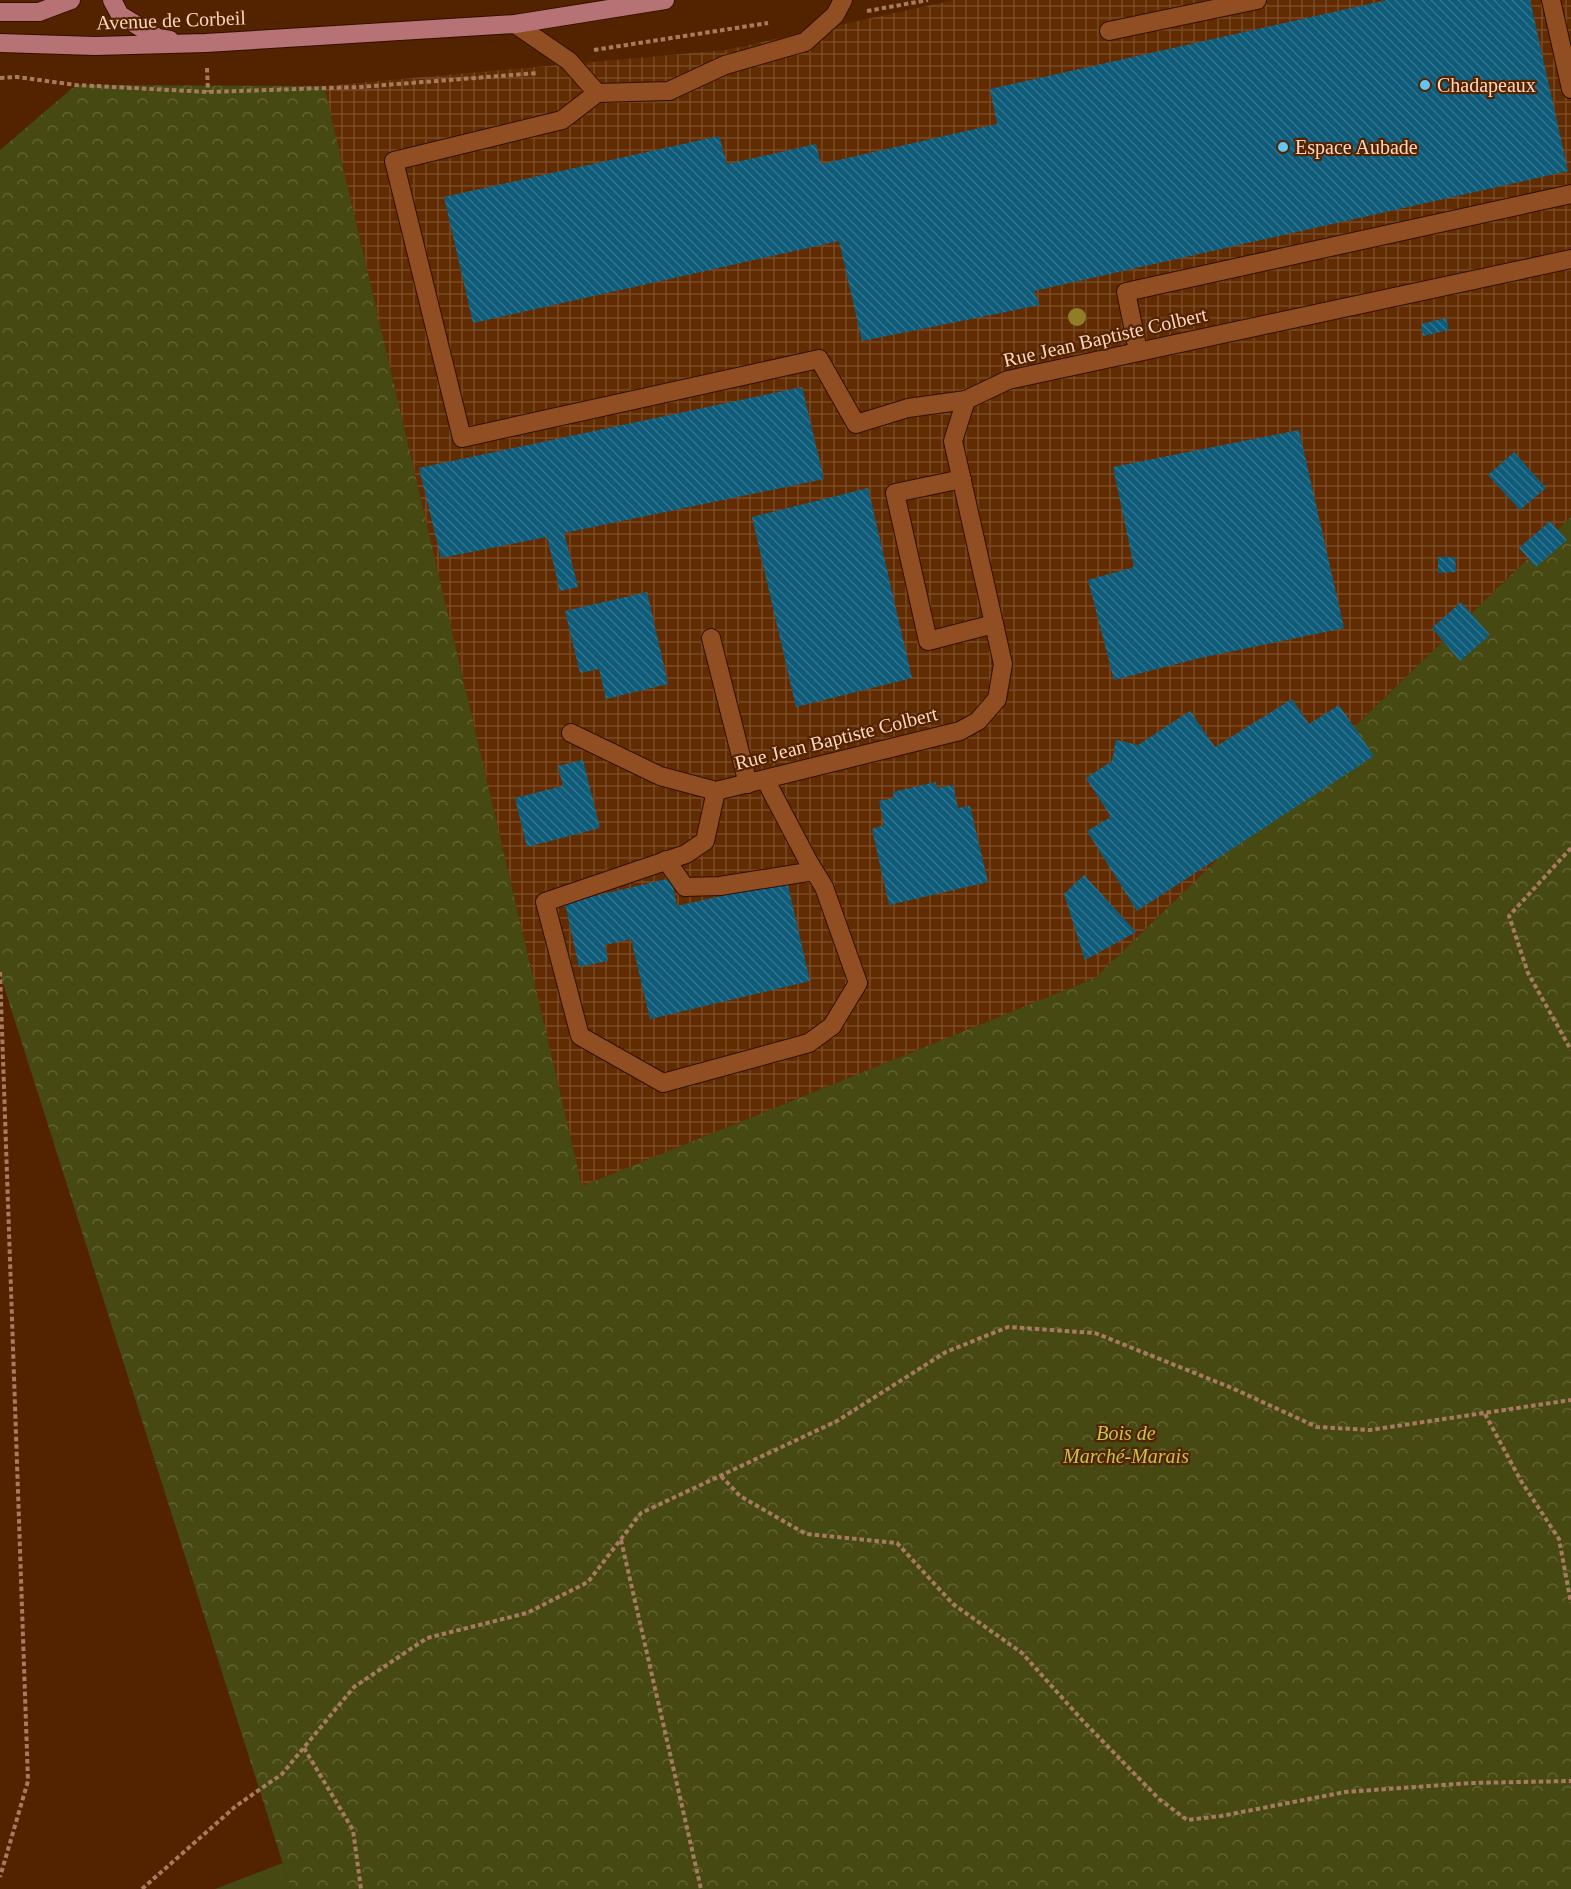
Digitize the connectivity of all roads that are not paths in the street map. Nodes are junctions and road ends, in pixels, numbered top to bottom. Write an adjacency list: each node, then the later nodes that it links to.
1 (71, 0): 7 (main road)
2 (112, 0): 11 (main road)
3 (665, 0): 8 (main road, Avenue de Corbeil)
4 (1257, 0): 9 (street)
5 (1551, 0): 12 (street)
6 (839, 8): 13 (street)
7 (0, 12)
8 (515, 24): 11 (main road, Avenue de Corbeil); 13 (street)
9 (1109, 31)
10 (0, 43): 11 (main road, Avenue de Corbeil)
11 (206, 43)
12 (1571, 89)
13 (597, 93): 17 (street)
14 (1571, 194): 16 (street)
15 (1571, 259): 16 (street, Rue Jean Baptiste Colbert)
16 (1138, 351): 17 (street, Rue Jean Baptiste Colbert)
17 (966, 400): 18 (street, Rue Jean Baptiste Colbert)
18 (962, 479): 19 (street, Rue Jean Baptiste Colbert); 19 (street)
19 (994, 624): 22 (street, Rue Jean Baptiste Colbert)
20 (711, 638): 22 (street)
21 (571, 733): 23 (street)
22 (756, 781): 23 (street, Rue Jean Baptiste Colbert); 25 (street)
23 (716, 791): 24 (street)
24 (666, 860): 25 (street); 25 (street)
25 (814, 871)

